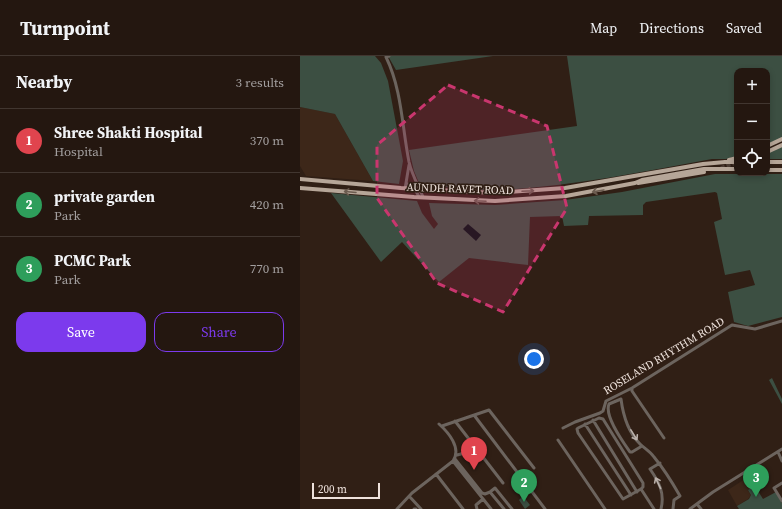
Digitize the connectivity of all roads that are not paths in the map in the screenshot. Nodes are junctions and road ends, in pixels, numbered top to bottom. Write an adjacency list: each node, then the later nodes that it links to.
1 (389, 56): 11 (street)
2 (782, 139): 4 (main road)
3 (782, 144): 5 (main road)
4 (770, 145)
5 (770, 149)
6 (734, 159): 7 (main road)
7 (725, 162): 8 (main road, AUNDH RAVET ROAD); 21 (main road, AUNDH RAVET ROAD, one-way to 7)
8 (734, 162)
9 (770, 162): 10 (main road)
10 (782, 162)
11 (409, 163): 17 (street); 21 (street)
12 (734, 169): 18 (main road, AUNDH RAVET ROAD)
13 (770, 170): 14 (main road)
14 (782, 170)
15 (704, 172): 18 (main road)
16 (300, 179): 20 (main road, AUNDH RAVET ROAD)
17 (406, 183): 20 (street); 21 (street)
18 (635, 183): 22 (main road, AUNDH RAVET ROAD, one-way to 22)
19 (300, 188): 22 (main road, AUNDH RAVET ROAD, one-way to 19)
20 (405, 189): 21 (main road, AUNDH RAVET ROAD)
21 (417, 189): 22 (street)
22 (421, 197)
23 (782, 321): 24 (street, ROSELAND RHYTHM ROAD)
24 (632, 388): 26 (street, ROSELAND RHYTHM ROAD); 31 (street)
25 (474, 415): 27 (street); 41 (street); 60 (street)
26 (591, 417): 28 (street); 30 (street, ROSELAND RHYTHM ROAD)
27 (455, 421): 33 (street); 37 (street)
28 (593, 421): 29 (street); 45 (street); 47 (street)
29 (585, 424): 48 (street); 48 (street)
30 (563, 428)
31 (664, 438)
32 (558, 440): 61 (street)
33 (473, 445): 37 (street); 43 (street)
34 (642, 446): 34 (street, one-way to 34); 40 (street)
35 (782, 449): 36 (street)
36 (778, 452): 39 (street); 52 (street)
37 (457, 455): 38 (street)
38 (454, 460): 42 (street); 46 (street); 50 (street)
39 (782, 461)
40 (660, 463): 63 (street, one-way to 40); 64 (street)
41 (534, 468)
42 (436, 474): 49 (street); 55 (street)
43 (503, 483)
44 (782, 483): 51 (street)
45 (641, 489): 47 (street); 62 (street)
46 (490, 492): 58 (street); 59 (street)
47 (637, 492): 48 (street)
48 (631, 495)
49 (409, 496): 53 (street); 54 (street)
50 (483, 499): 56 (street); 57 (street)
51 (782, 501)
52 (697, 504): 65 (street); 66 (street)
53 (397, 509)
54 (420, 509)
55 (463, 509)
56 (477, 509)
57 (490, 509)
58 (504, 509)
59 (512, 509)
60 (545, 509)
61 (604, 509)
62 (654, 509)
63 (661, 509)
64 (673, 509)
65 (690, 509)
66 (701, 509)

